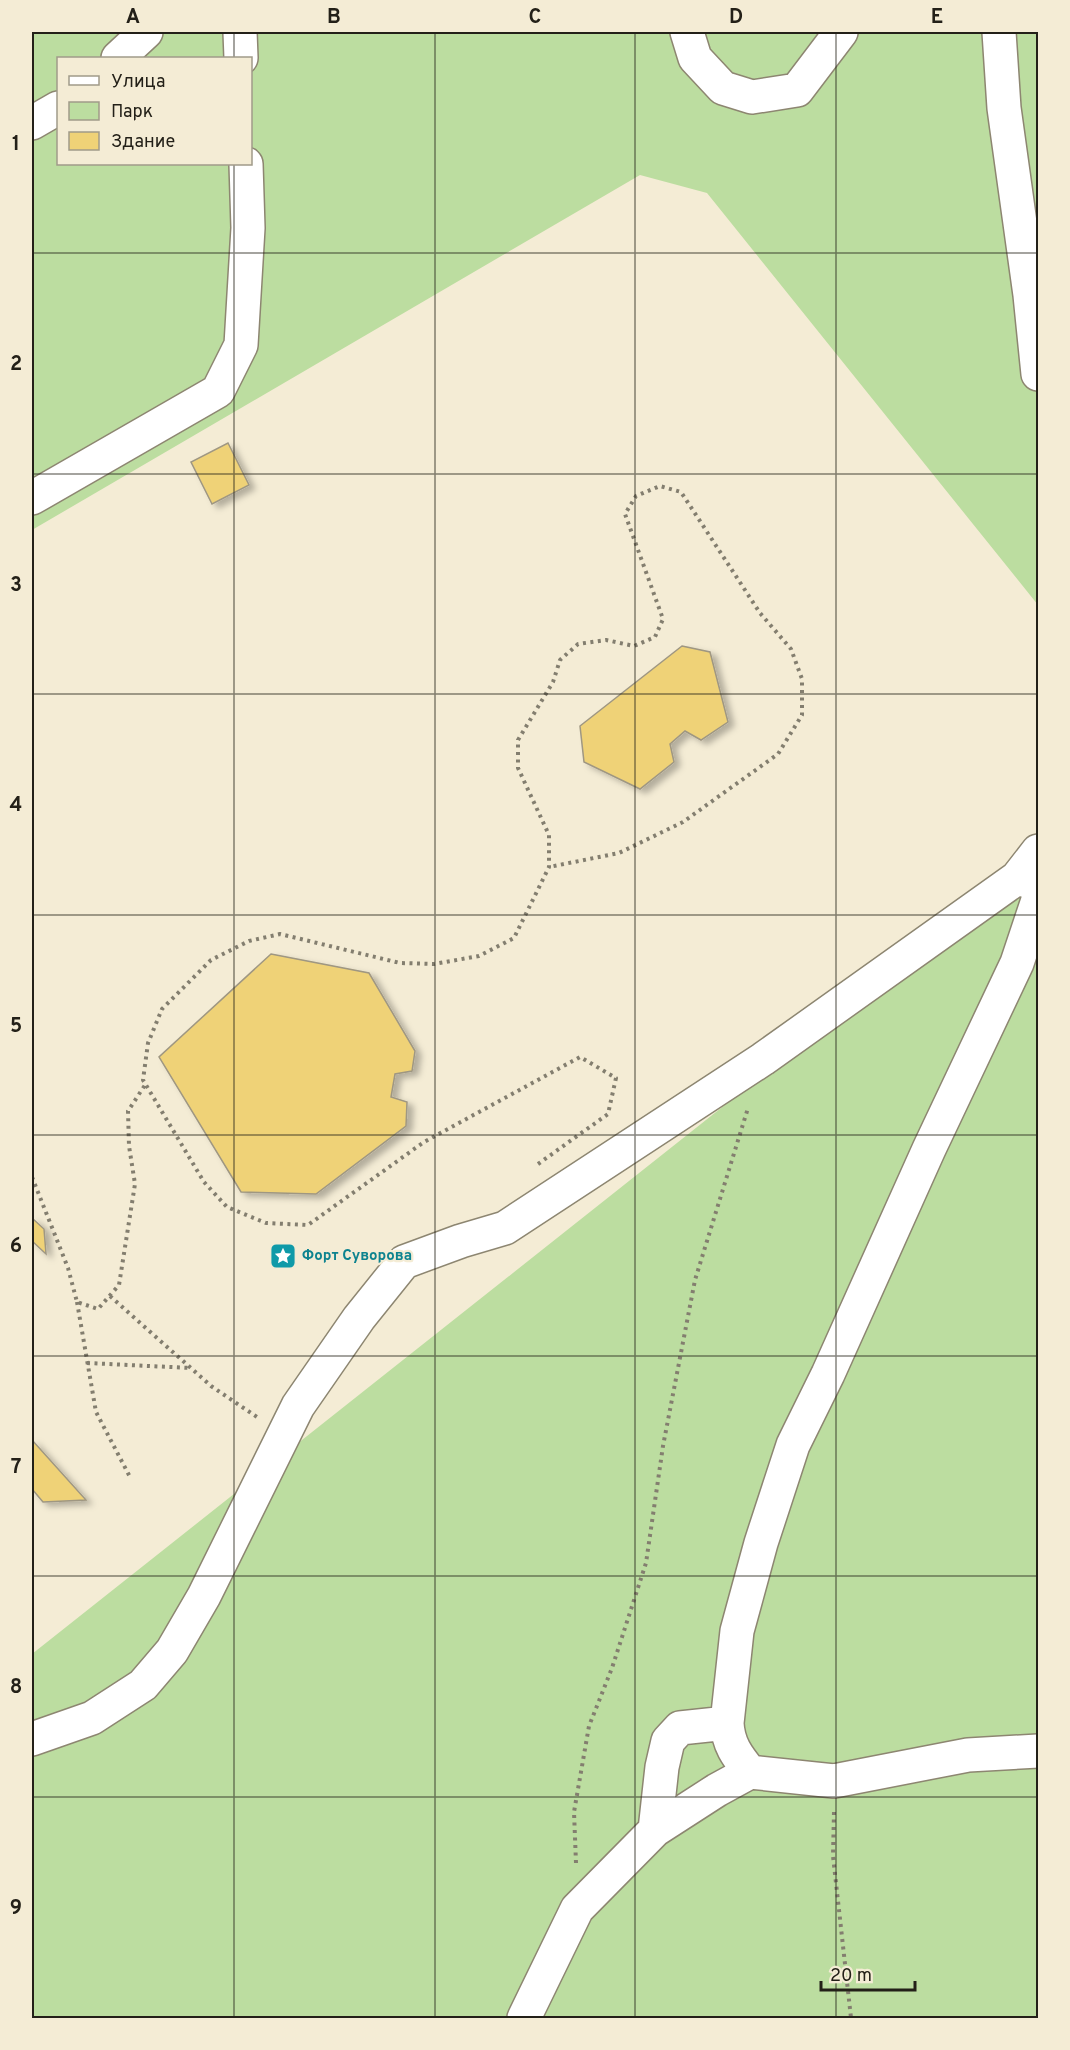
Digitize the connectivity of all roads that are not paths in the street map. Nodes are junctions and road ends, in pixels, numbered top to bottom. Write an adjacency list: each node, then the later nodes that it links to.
1 (146, 32): 6 (street)
2 (240, 32): 7 (street)
3 (687, 32): 4 (street)
4 (841, 32)
5 (999, 32): 11 (street)
6 (119, 57)
7 (241, 57)
8 (57, 109): 9 (street)
9 (32, 123)
10 (246, 165): 12 (street)
11 (1038, 374)
12 (32, 498)
13 (1038, 851): 14 (street)
14 (1031, 888): 15 (street); 16 (street)
15 (727, 1723): 18 (street); 19 (street)
16 (32, 1739)
17 (1038, 1751): 18 (street)
18 (750, 1772): 19 (street)
19 (656, 1830): 20 (street)
20 (524, 2019)

